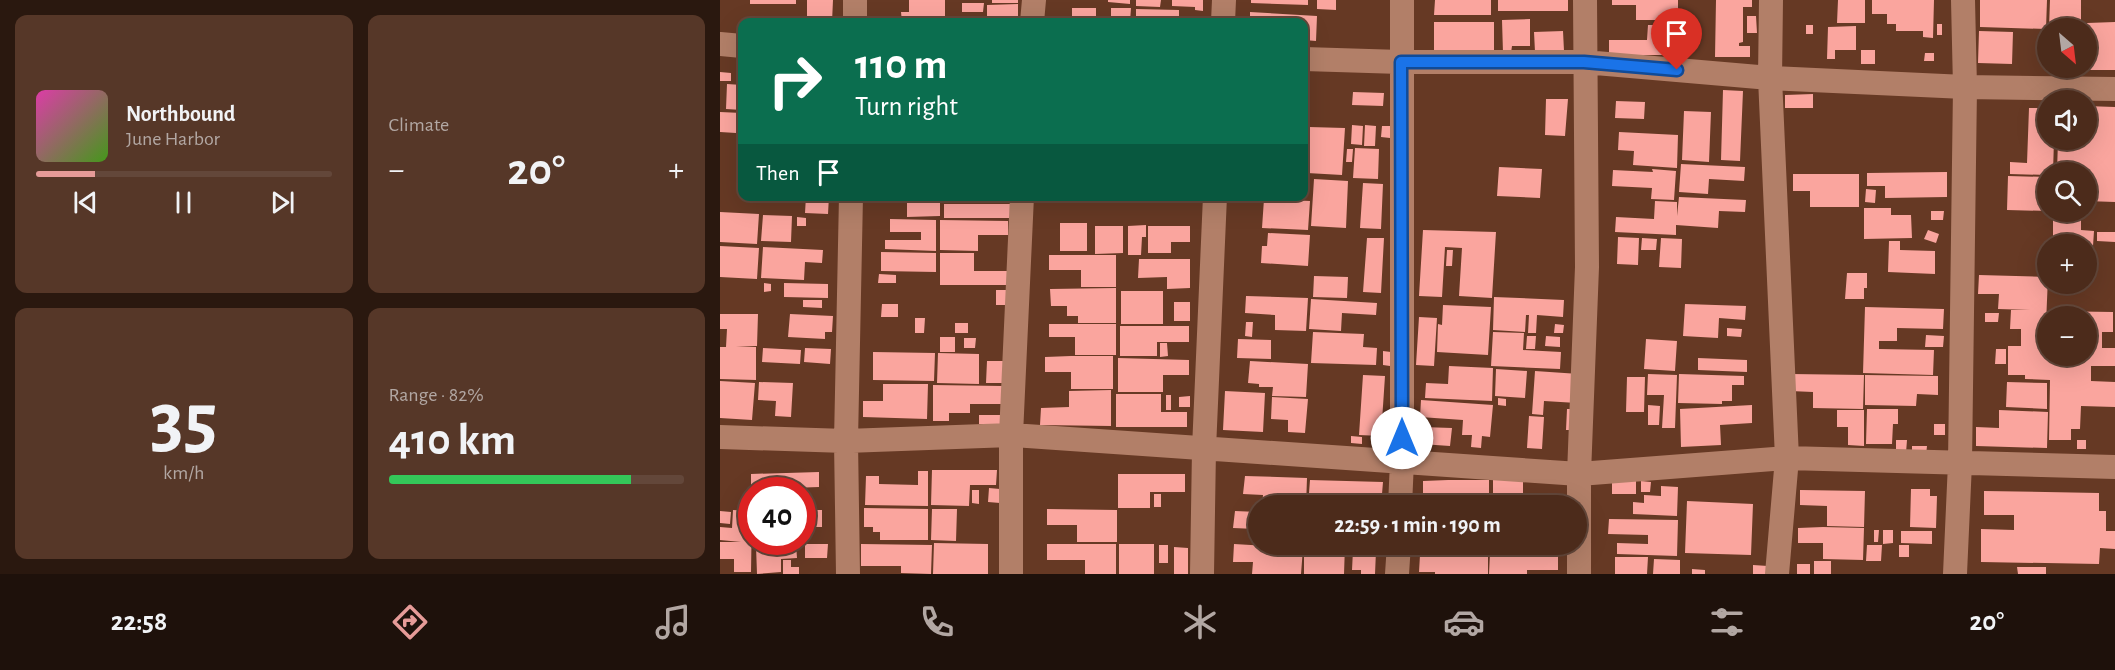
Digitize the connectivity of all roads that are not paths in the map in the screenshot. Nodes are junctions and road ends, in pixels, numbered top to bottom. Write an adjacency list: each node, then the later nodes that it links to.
1 (855, 0): 8 (street)
2 (1034, 0): 9 (street)
3 (1224, 0): 10 (street)
4 (1402, 0): 14 (street)
5 (1585, 0): 15 (street)
6 (1771, 0): 16 (street)
7 (1963, 0): 17 (street)
8 (855, 18)
9 (1032, 18)
10 (1223, 18)
11 (720, 44): 12 (street)
12 (738, 46)
13 (1308, 59): 14 (street)
14 (1401, 62): 15 (street); 27 (street)
15 (1584, 62): 16 (street); 30 (street)
16 (1770, 78): 17 (street); 26 (street)
17 (1965, 87): 18 (street); 28 (street)
18 (2115, 89)
19 (851, 201): 24 (street)
20 (1022, 201): 22 (street)
21 (1215, 201): 25 (street)
22 (1011, 435): 24 (street); 25 (street); 34 (street)
23 (720, 436): 24 (street)
24 (846, 441): 33 (street)
25 (1204, 449): 27 (street); 35 (street)
26 (1787, 458): 28 (street); 30 (street); 38 (street)
27 (1402, 461): 30 (street); 31 (street)
28 (1960, 463): 29 (street); 39 (street)
29 (2115, 467)
30 (1579, 474): 37 (street)
31 (1400, 495)
32 (1398, 555): 36 (street)
33 (848, 574)
34 (1011, 574)
35 (1202, 574)
36 (1397, 574)
37 (1579, 574)
38 (1777, 574)
39 (1955, 574)

